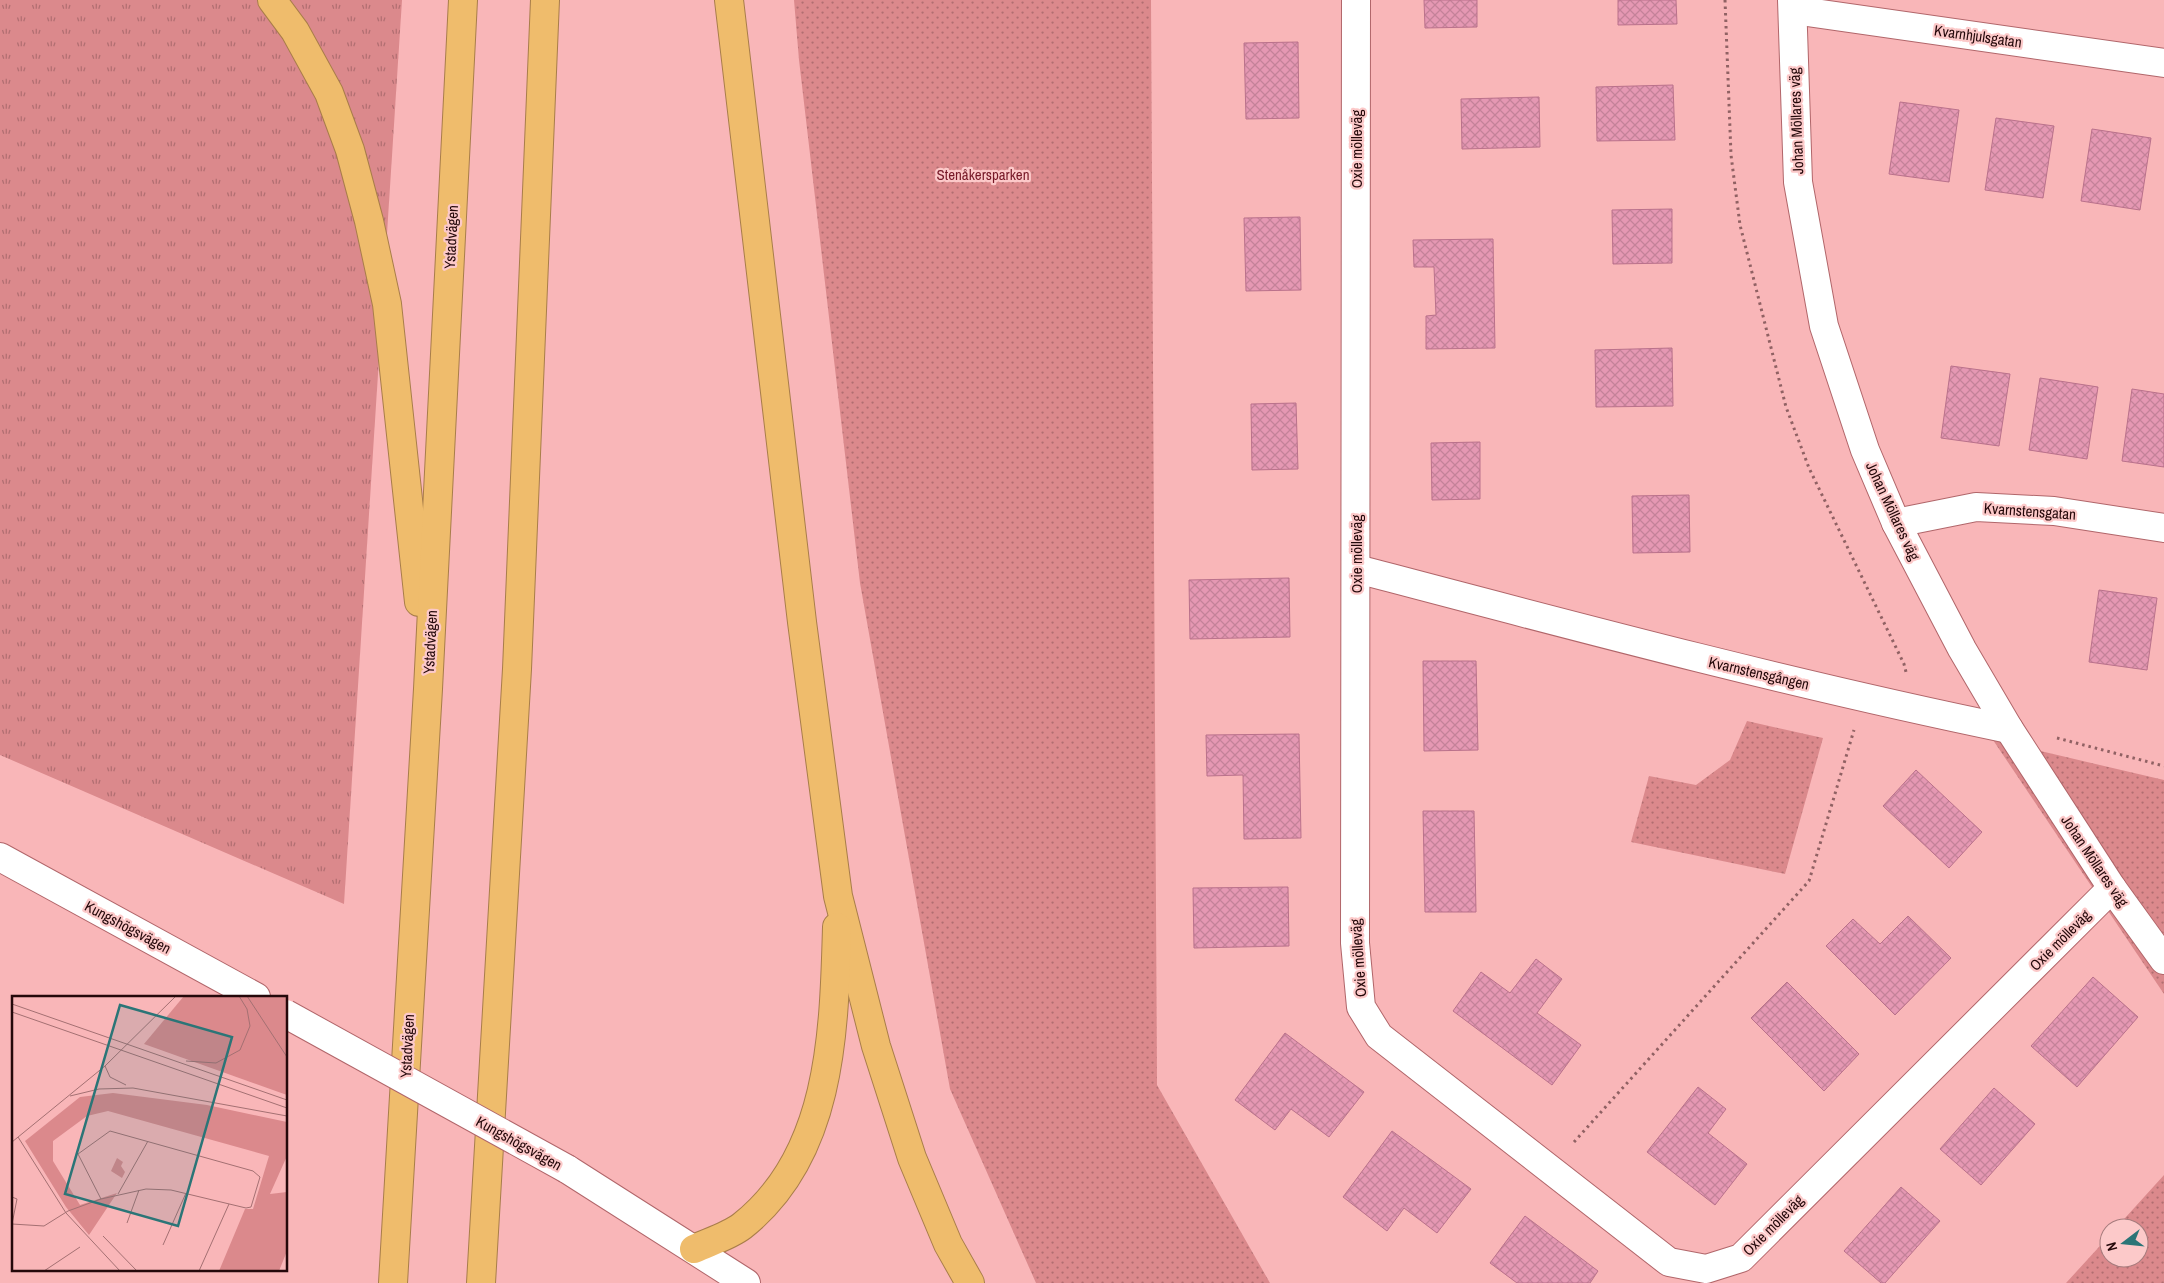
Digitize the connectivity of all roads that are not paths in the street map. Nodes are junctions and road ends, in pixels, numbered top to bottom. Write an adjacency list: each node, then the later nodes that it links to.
1 (272, 0): 11 (highway)
2 (463, 0): 11 (highway, Ystadvägen)
3 (546, 0): 21 (highway)
4 (729, 0): 15 (highway)
5 (1356, 0): 10 (street, Oxie mölleväg)
6 (1793, 5): 7 (street, Kvarnhjulsgatan); 8 (street, Johan Möllares väg)
7 (2164, 62)
8 (1896, 523): 9 (street, Kvarnstensgatan); 12 (street, Johan Möllares väg)
9 (2164, 528)
10 (1357, 569): 12 (street, Kvarnstensgången); 14 (street, Oxie mölleväg)
11 (428, 689): 20 (highway, Ystadvägen)
12 (2010, 729): 14 (street, Johan Möllares väg)
13 (0, 857): 17 (street, Kungshögsvägen)
14 (2112, 888): 16 (street, Johan Möllares väg)
15 (838, 896): 19 (highway); 23 (highway)
16 (2164, 960)
17 (254, 996)
18 (288, 1015): 19 (street, Kungshögsvägen, bridge)
19 (694, 1249): 22 (street, Kungshögsvägen)
20 (393, 1283)
21 (481, 1283)
22 (746, 1283)
23 (970, 1283)

